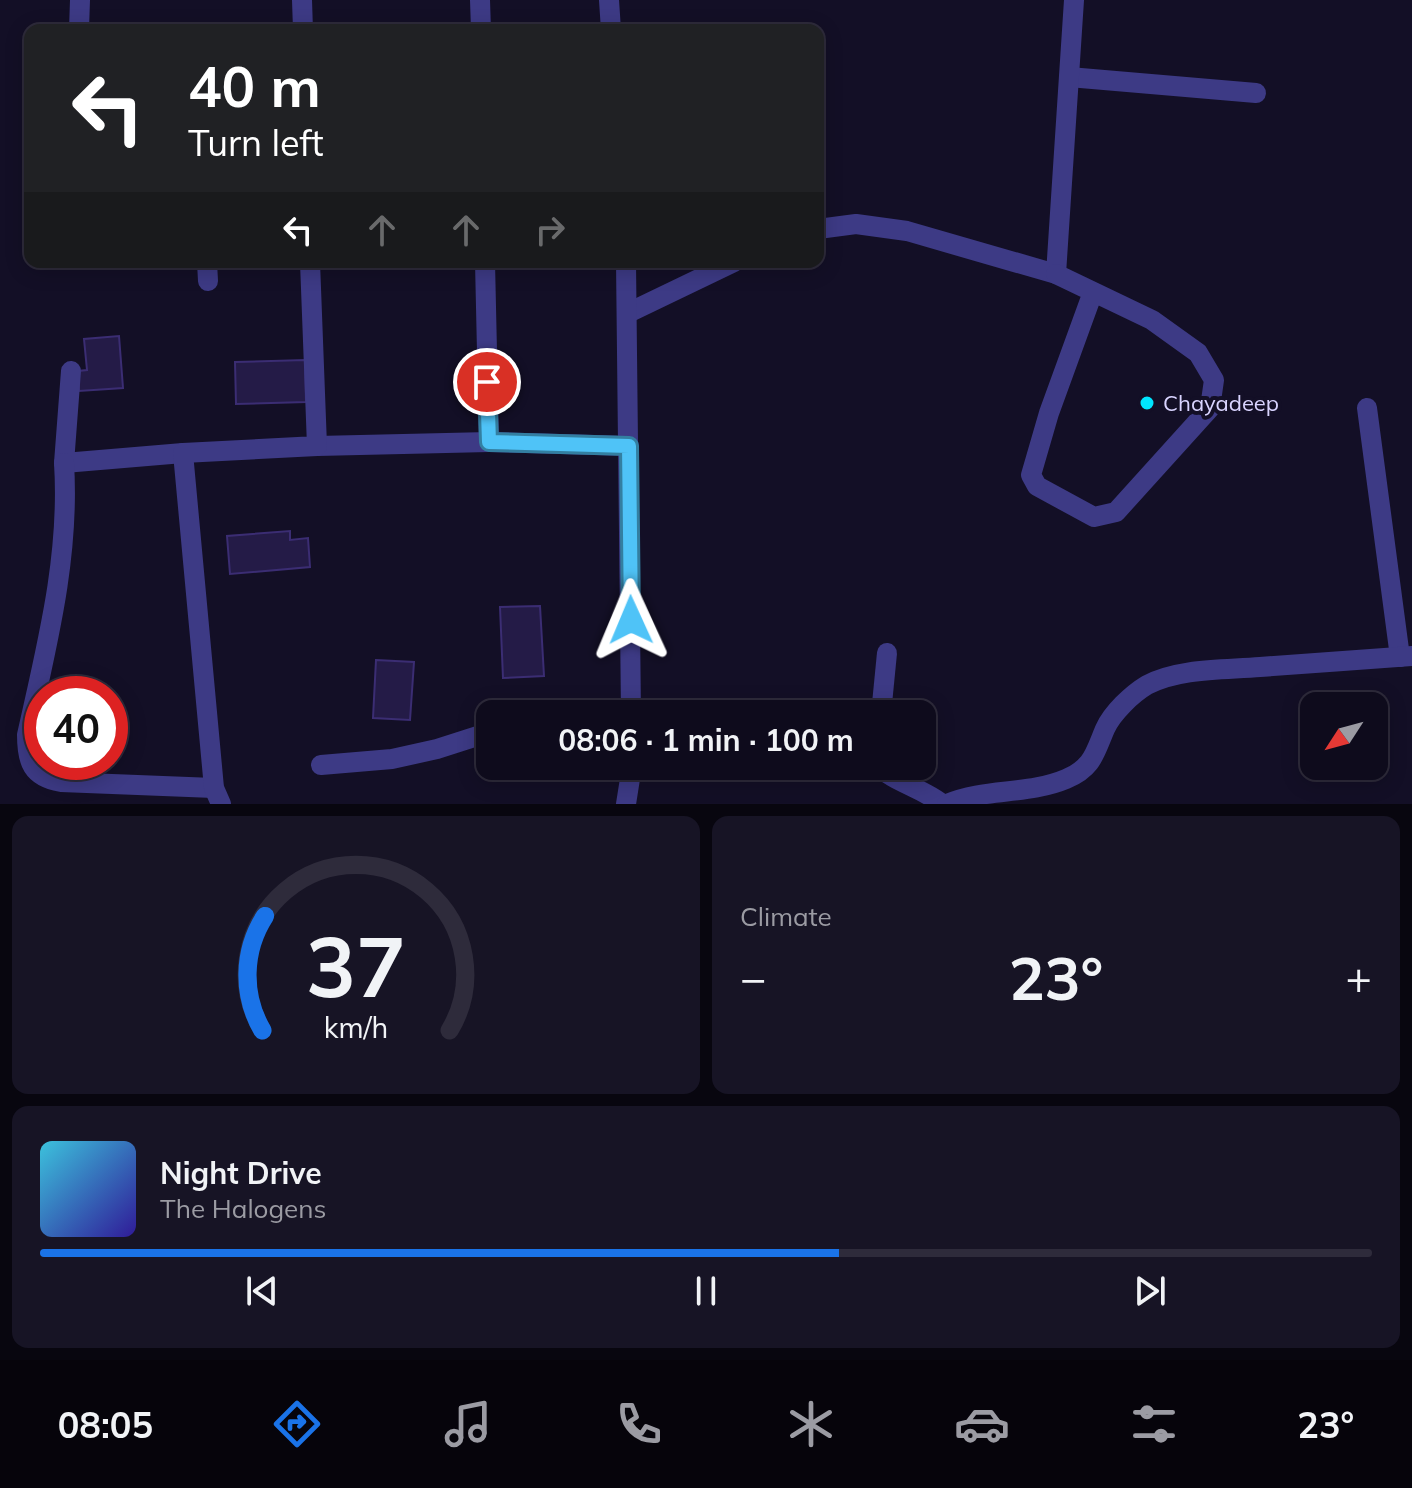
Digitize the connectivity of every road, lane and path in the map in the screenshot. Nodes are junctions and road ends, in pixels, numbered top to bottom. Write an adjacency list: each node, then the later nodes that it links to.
1 (80, 0): 6 (street)
2 (302, 0): 7 (street)
3 (480, 0): 8 (street)
4 (609, 0): 9 (street)
5 (1074, 0): 10 (street)
6 (79, 24)
7 (303, 24)
8 (481, 24)
9 (611, 24)
10 (1069, 77): 11 (street); 17 (street)
11 (1256, 93)
12 (824, 228): 17 (street)
13 (310, 268): 23 (street)
14 (485, 268): 22 (street)
15 (626, 268): 19 (street)
16 (722, 268): 19 (street)
17 (1056, 274): 18 (street)
18 (1093, 292): 18 (street)
19 (628, 313): 24 (street)
20 (71, 371): 26 (street)
21 (1367, 408): 28 (street)
22 (489, 442): 23 (street); 24 (street)
23 (317, 446): 25 (street)
24 (629, 446): 29 (street)
25 (183, 453): 26 (street); 36 (street)
26 (64, 463): 36 (street)
27 (887, 653): 30 (street)
28 (1406, 657): 35 (street)
29 (631, 700)
30 (882, 700)
31 (476, 736): 32 (street)
32 (321, 765)
33 (630, 780): 37 (street)
34 (900, 780): 38 (street)
35 (1048, 795): 38 (street)
36 (218, 796)
37 (626, 804)
38 (945, 804)

